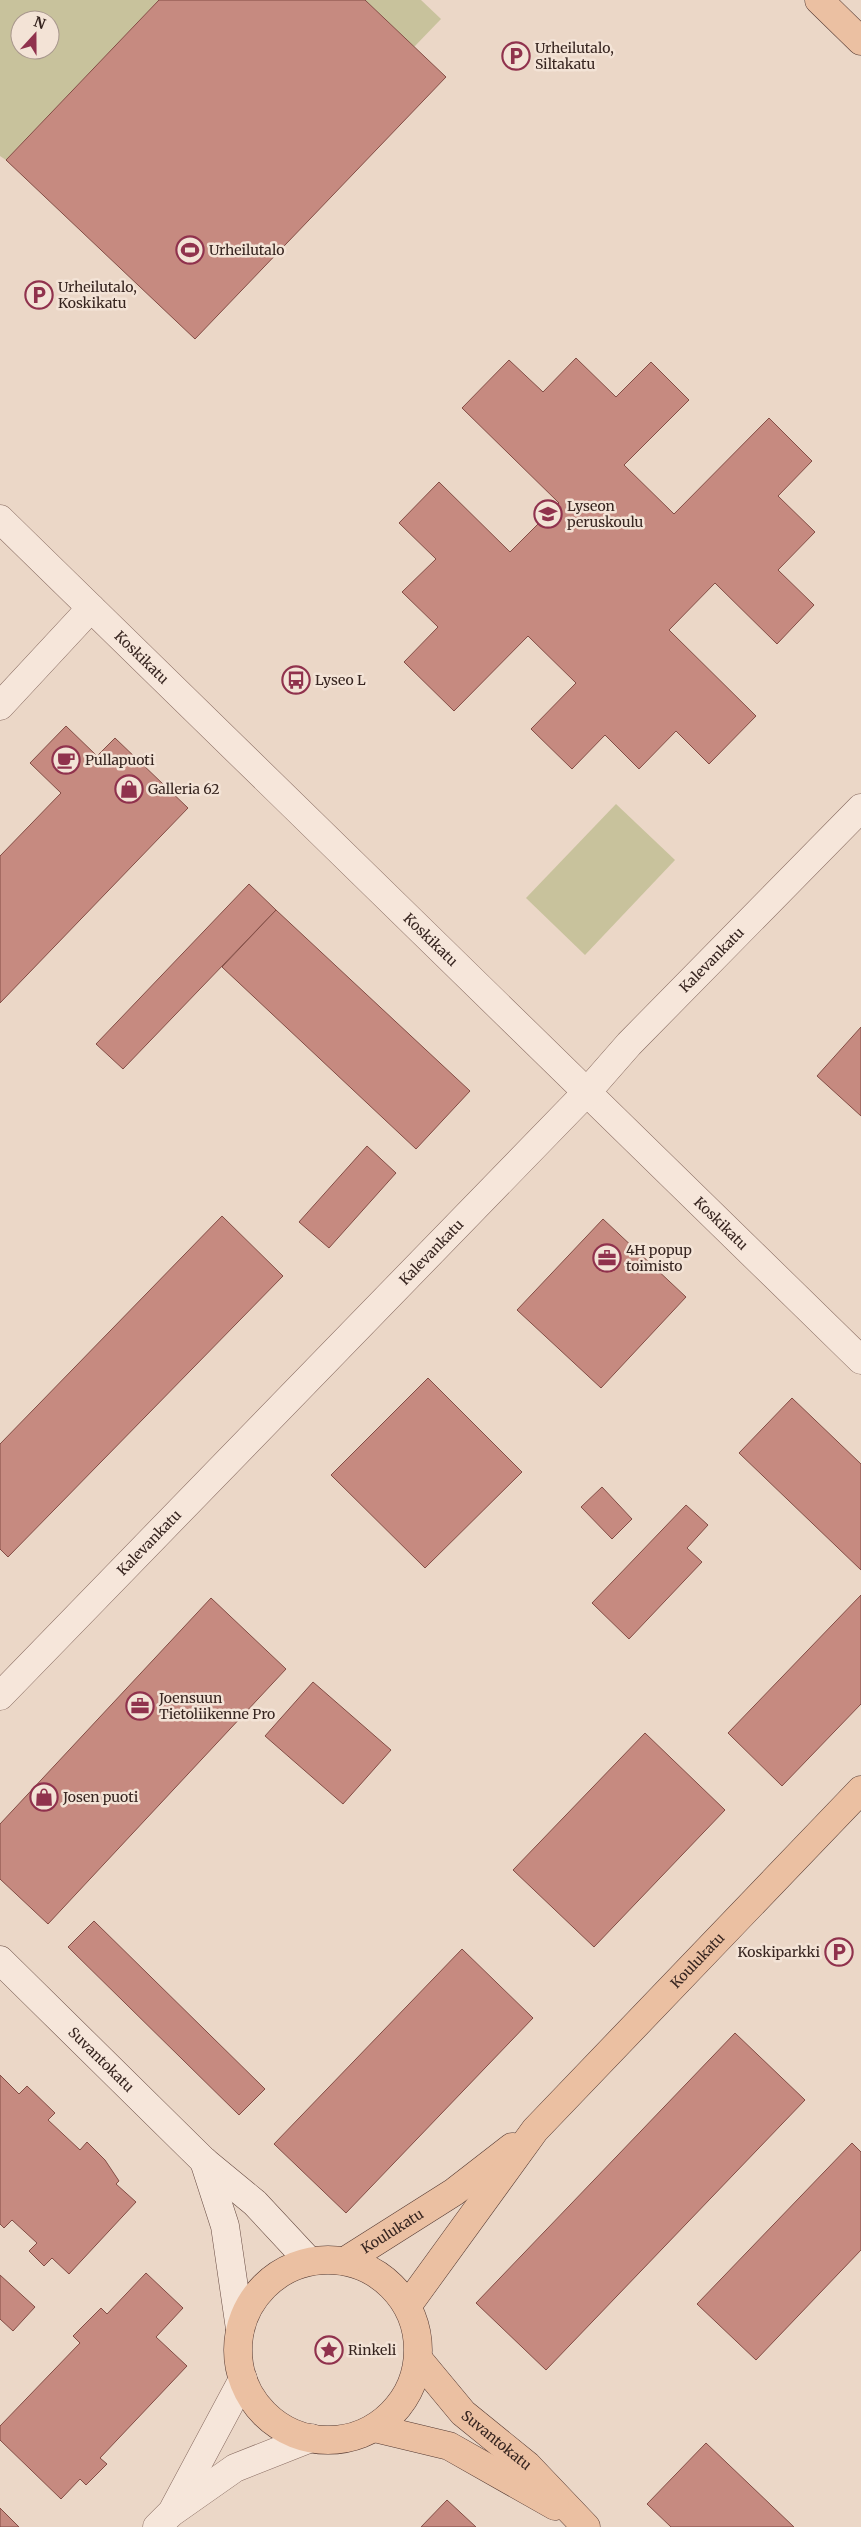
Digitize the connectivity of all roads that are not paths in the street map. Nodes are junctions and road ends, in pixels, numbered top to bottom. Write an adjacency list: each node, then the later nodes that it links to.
1 (819, 0): 2 (main road)
2 (861, 41)
3 (0, 519): 4 (street, Koskikatu)
4 (91, 608): 5 (street); 7 (street, Koskikatu)
5 (0, 706)
6 (861, 808): 7 (street, Kalevankatu)
7 (587, 1092): 8 (street, Koskikatu); 9 (street, Kalevankatu)
8 (861, 1360)
9 (0, 1696)
10 (861, 1790): 12 (main road, Koulukatu)
11 (0, 1960): 13 (street, Suvantokatu)
12 (535, 2130): 15 (main road, Koulukatu); 16 (main road, Koulukatu)
13 (204, 2161): 14 (street, Suvantokatu); 17 (street, Suvantokatu)
14 (308, 2261): 15 (main road); 17 (main road)
15 (345, 2261): 16 (main road)
16 (408, 2305): 18 (main road)
17 (240, 2329): 19 (main road)
18 (419, 2360): 20 (main road); 23 (main road, Suvantokatu)
19 (243, 2379): 21 (main road); 22 (street)
20 (374, 2428): 21 (main road); 23 (main road, Suvantokatu)
21 (312, 2438): 22 (street)
22 (164, 2520)
23 (582, 2523)

